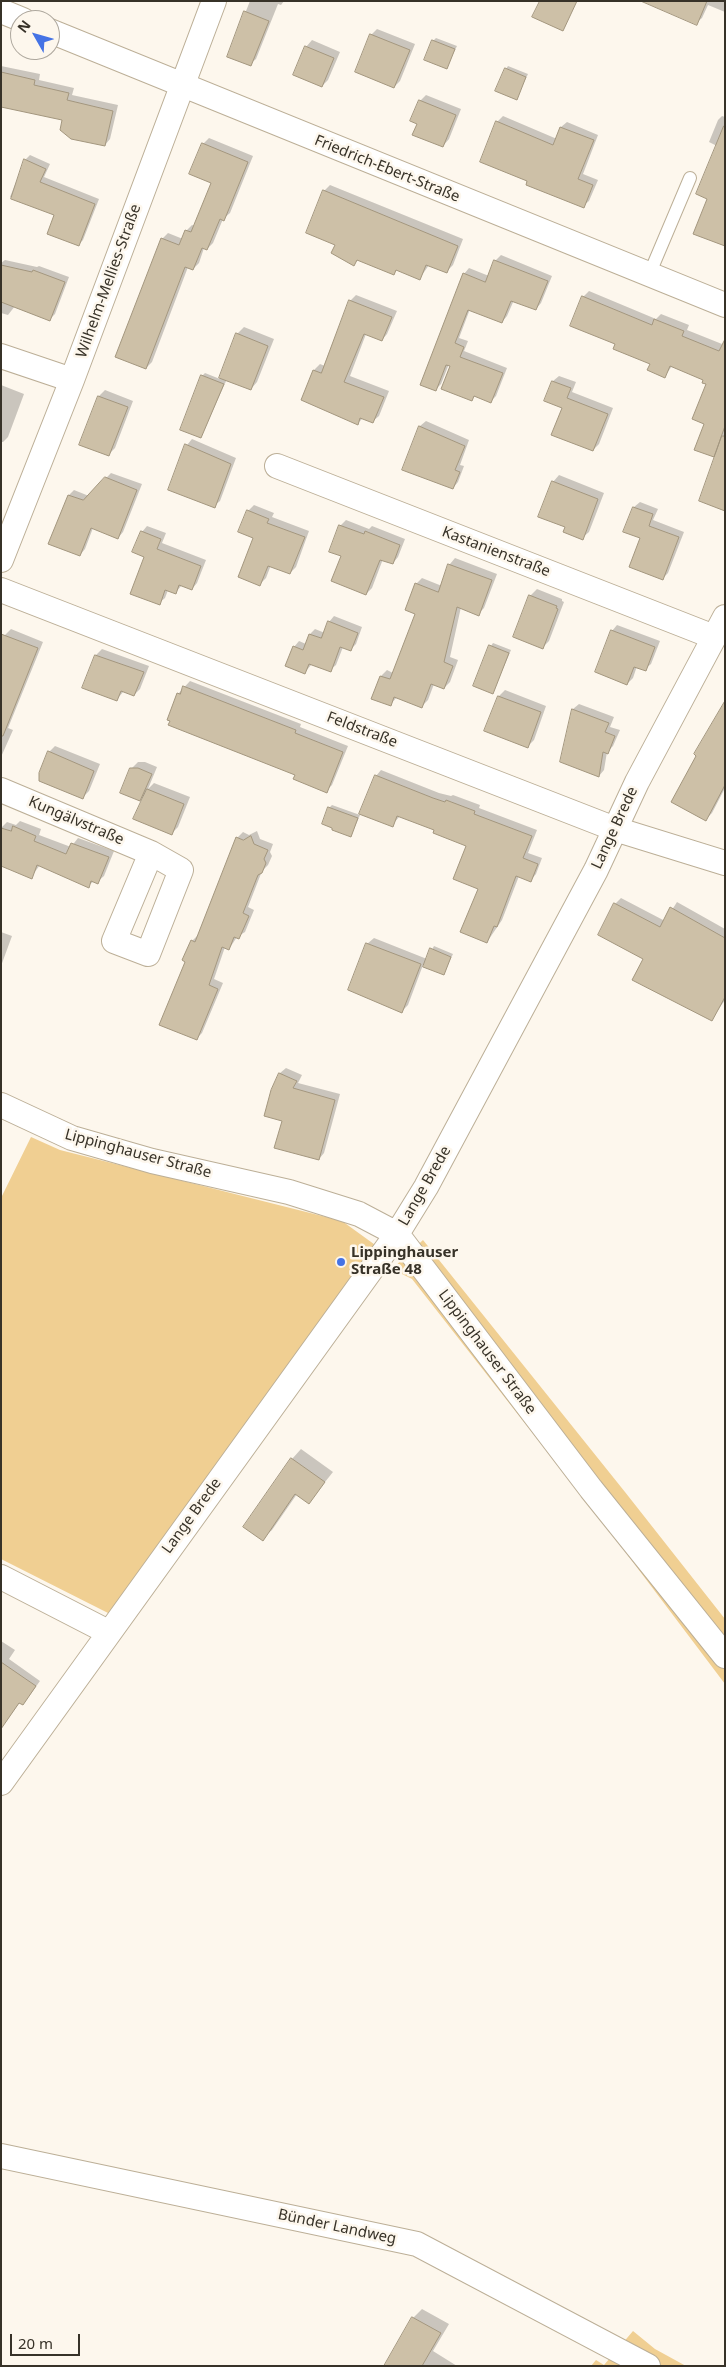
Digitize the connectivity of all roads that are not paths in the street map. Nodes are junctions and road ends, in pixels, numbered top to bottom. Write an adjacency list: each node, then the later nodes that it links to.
1 (214, 1): 3 (street, Wilhelm-Mellies-Straße)
2 (60, 35): 3 (street, Friedrich-Ebert-Straße)
3 (182, 86): 5 (street, Friedrich-Ebert-Straße); 8 (street, Wilhelm-Mellies-Straße)
4 (690, 178): 5 (lane)
5 (649, 275): 6 (street, Friedrich-Ebert-Straße)
6 (725, 305)
7 (1, 356): 8 (street)
8 (72, 380): 10 (street, Wilhelm-Mellies-Straße)
9 (277, 466): 12 (street, Kastanienstraße)
10 (1, 560)
11 (1, 590): 14 (street, Feldstraße)
12 (719, 627): 14 (street, Lange Brede)
13 (1, 790): 15 (street, Kungälvstraße)
14 (615, 829): 16 (street, Feldstraße); 18 (street, Lange Brede)
15 (151, 853)
16 (725, 863)
17 (1, 1105): 18 (street, Lippinghauser Straße)
18 (396, 1234): 20 (street, Lange Brede); 21 (street, Lippinghauser Straße)
19 (1, 1577): 20 (street)
20 (108, 1632): 22 (street, Lange Brede)
21 (725, 1656)
22 (1, 1783)
23 (1, 2156): 24 (street, Bünder Landweg)
24 (648, 2366)

